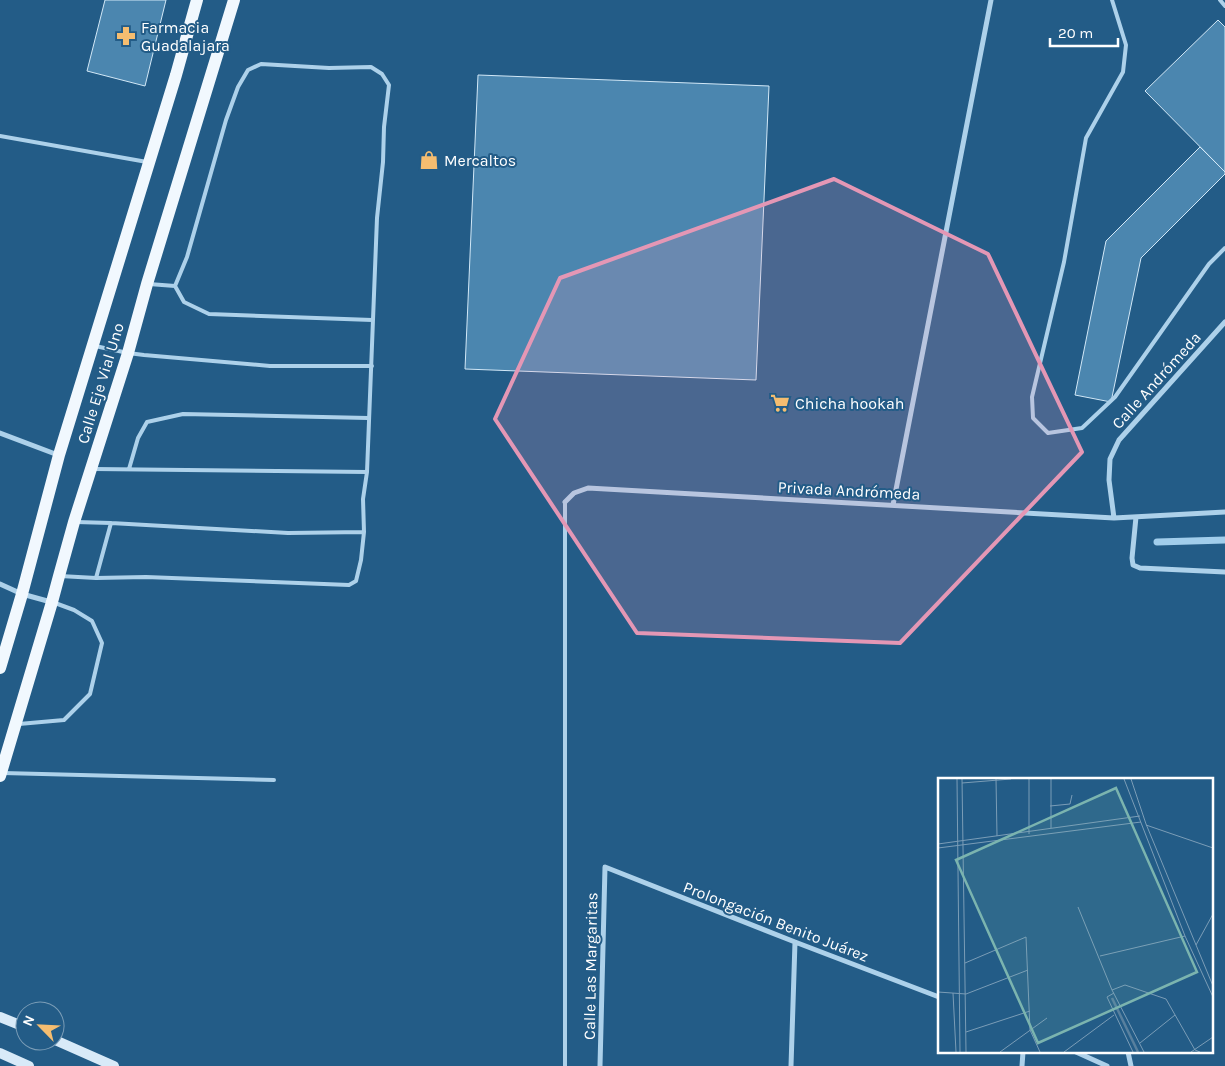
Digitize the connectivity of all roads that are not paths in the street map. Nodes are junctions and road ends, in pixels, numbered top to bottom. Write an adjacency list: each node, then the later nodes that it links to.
1 (198, 0): 8 (main road, Calle Eje Vial Uno)
2 (234, 0): 10 (main road, Calle Eje Vial Uno)
3 (991, 0): 24 (street)
4 (1112, 0): 9 (lane)
5 (1220, 0): 6 (lane)
6 (1225, 6)
7 (0, 136): 8 (lane)
8 (150, 163): 14 (main road, Calle Eje Vial Uno)
9 (1225, 248)
10 (147, 284): 11 (lane); 15 (main road, Calle Eje Vial Uno)
11 (175, 286): 12 (lane); 12 (lane)
12 (372, 320): 16 (lane)
13 (1225, 322): 27 (street, Calle Andrómeda)
14 (93, 345): 15 (lane); 19 (main road, Calle Eje Vial Uno)
15 (128, 353): 16 (lane); 21 (main road, Calle Eje Vial Uno)
16 (372, 366): 17 (lane)
17 (368, 418): 20 (lane); 22 (lane)
18 (0, 433): 19 (street)
19 (59, 455): 35 (main road, Calle Eje Vial Uno)
20 (129, 469): 21 (lane); 22 (lane)
21 (90, 470): 28 (main road, Calle Eje Vial Uno)
22 (367, 472): 30 (lane)
23 (565, 502): 24 (street, Privada Andrómeda); 51 (lane)
24 (893, 505): 27 (street, Privada Andrómeda)
25 (1225, 512): 26 (street, Privada Andrómeda)
26 (1136, 517): 27 (street, Privada Andrómeda); 31 (street)
27 (1114, 518)
28 (74, 522): 29 (lane); 32 (main road, Calle Eje Vial Uno)
29 (111, 523): 30 (lane); 33 (lane)
30 (364, 532): 33 (lane)
31 (1225, 572)
32 (58, 576): 33 (lane); 36 (main road, Calle Eje Vial Uno)
33 (96, 578)
34 (0, 584): 35 (street)
35 (22, 594): 36 (street); 37 (main road, Calle Eje Vial Uno)
36 (52, 602): 38 (main road, Calle Eje Vial Uno); 38 (lane)
37 (0, 668)
38 (16, 724): 39 (main road, Calle Eje Vial Uno)
39 (0, 774): 40 (lane)
40 (274, 780)
41 (605, 866): 42 (street, Prolongación Benito Juárez); 52 (street, Calle Las Margaritas)
42 (795, 942): 43 (street, Prolongación Benito Juárez); 53 (street)
43 (938, 997)
44 (0, 1016): 45 (street)
45 (15, 1023)
46 (65, 1044): 50 (street)
47 (0, 1053): 49 (street)
48 (1080, 1054): 54 (street)
49 (29, 1066)
50 (114, 1066)
51 (565, 1066)
52 (600, 1066)
53 (791, 1066)
54 (1107, 1066)

